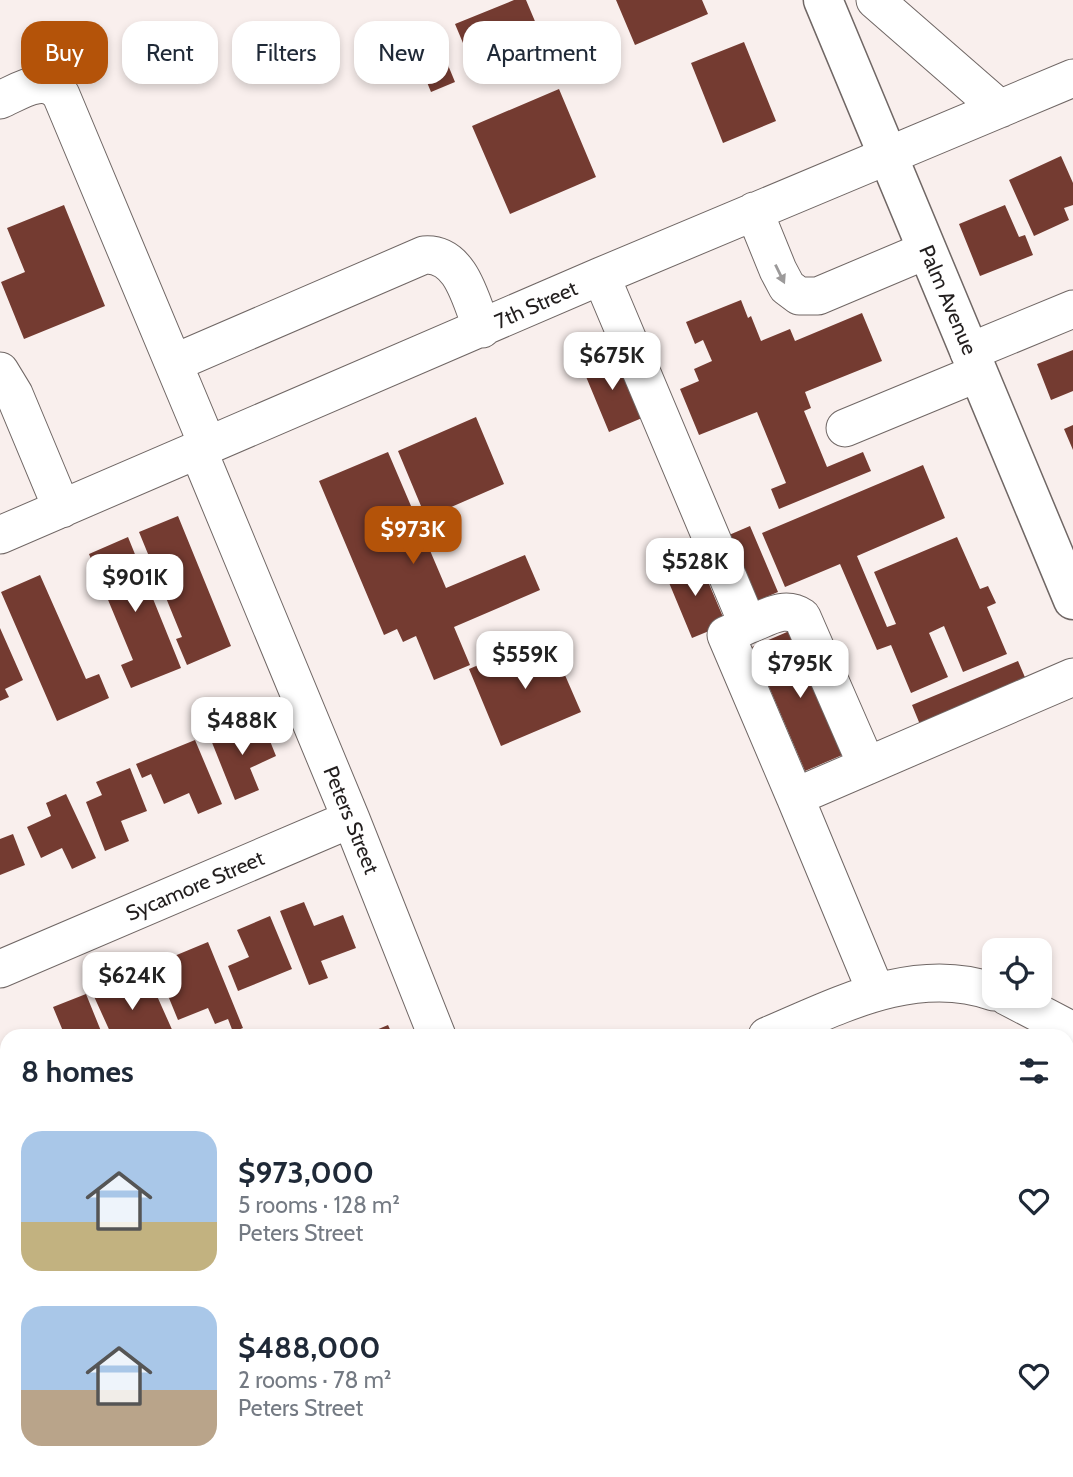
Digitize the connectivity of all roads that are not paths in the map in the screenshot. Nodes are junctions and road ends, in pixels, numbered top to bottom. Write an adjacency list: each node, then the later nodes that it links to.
1 (823, 0): 6 (main road, Palm Avenue)
2 (875, 0): 5 (street)
3 (1073, 78): 5 (street, 7th Street)
4 (0, 100): 13 (street, Peters Street)
5 (1000, 108): 6 (street, 7th Street)
6 (888, 156): 7 (street, 7th Street); 8 (main road, Palm Avenue)
7 (754, 211): 8 (street, one-way to 8); 9 (street, 7th Street)
8 (927, 250): 12 (main road, Palm Avenue)
9 (601, 276): 11 (street, 7th Street); 20 (street)
10 (1073, 309): 12 (street)
11 (482, 329): 13 (street); 16 (street, 7th Street)
12 (973, 362): 15 (street); 19 (main road, Palm Avenue)
13 (174, 363): 16 (street, Peters Street)
14 (0, 371): 17 (street)
15 (845, 428)
16 (203, 448): 17 (street, 7th Street); 24 (street, Peters Street)
17 (62, 509): 18 (street, 7th Street)
18 (0, 535)
19 (1073, 600)
20 (748, 625): 22 (street); 23 (street)
21 (1073, 677): 22 (street)
22 (867, 766): 23 (street)
23 (794, 797): 27 (street)
24 (351, 819): 25 (street, Sycamore Street); 29 (street, Peters Street)
25 (0, 969)
26 (982, 988): 27 (street)
27 (876, 992): 30 (street)
28 (1029, 1008): 31 (street)
29 (435, 1029)
30 (784, 1029)
31 (1069, 1029)

